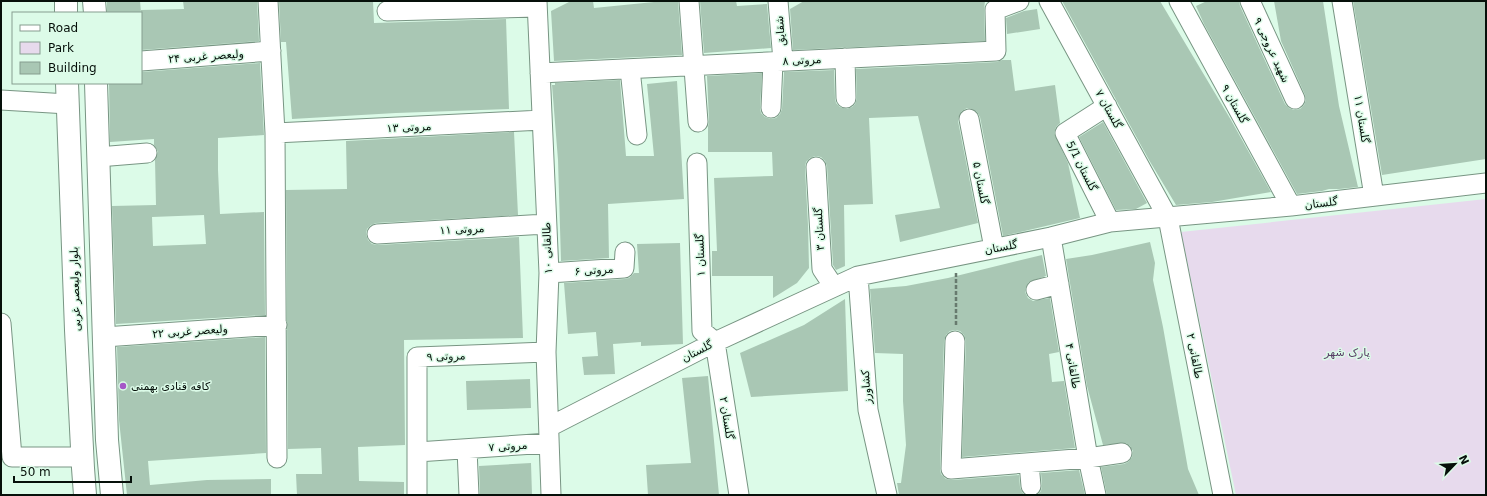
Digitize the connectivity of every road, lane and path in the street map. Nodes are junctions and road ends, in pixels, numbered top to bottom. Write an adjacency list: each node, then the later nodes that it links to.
1 (66, 1): 13 (street)
2 (94, 1): 14 (street)
3 (268, 1): 15 (street)
4 (689, 1): 19 (street)
5 (778, 1): 18 (street, شقایق)
6 (1019, 1): 16 (street, مروتی ۸)
7 (1049, 1): 27 (street, گلستان ۷)
8 (1179, 1): 40 (street, گلستان ۹)
9 (1250, 1): 26 (street, شهید عروجی ۹)
10 (1342, 1): 39 (street, گلستان ۱۱)
11 (537, 4): 12 (street); 21 (street, طالقانی ۱۰)
12 (387, 11)
13 (66, 12)
14 (94, 12)
15 (271, 51): 17 (street, ولیعصر غربی ۲۴); 32 (street)
16 (845, 58): 18 (street, مروتی ۸); 24 (street)
17 (142, 61)
18 (778, 62): 19 (street, مروتی ۸); 28 (street, شقایق)
19 (693, 66): 20 (street, مروتی ۸); 31 (street)
20 (630, 69): 21 (street, مروتی ۸); 33 (street)
21 (540, 73): 30 (street, طالقانی ۱۰)
22 (96, 84): 35 (street)
23 (68, 94): 25 (street); 64 (street, بلوار ولیعصر غربی)
24 (846, 98)
25 (1, 100)
26 (1295, 100)
27 (1107, 106): 41 (street, گلستان ۷); 42 (street, گلستان 5/1)
28 (771, 108)
29 (969, 119): 46 (street, گلستان ۵)
30 (542, 120): 32 (street, مروتی ۱۳); 43 (street, طالقانی ۱۰)
31 (698, 122)
32 (275, 133): 55 (street)
33 (637, 135)
34 (147, 153): 35 (street)
35 (98, 157): 56 (street)
36 (697, 163): 58 (street, گلستان ۱)
37 (816, 167): 52 (street, گلستان ۳)
38 (1486, 183): 39 (street, گلستان)
39 (1374, 196): 40 (street, گلستان)
40 (1291, 206): 41 (street, گلستان)
41 (1168, 218): 42 (street, گلستان); 77 (street, طالقانی ۲)
42 (1110, 222): 45 (street, گلستان)
43 (546, 224): 44 (street, مروتی ۱۱); 49 (street, طالقانی ۱۰)
44 (377, 234)
45 (1052, 237): 46 (street, گلستان); 51 (street, طالقانی ۴)
46 (994, 248): 48 (street, گلستان)
47 (625, 252): 49 (street, مروتی ۶)
48 (957, 256): 50 (street, گلستان); 57 (path)
49 (548, 273): 59 (street, طالقانی ۱۰)
50 (858, 276): 52 (street, گلستان); 75 (street, کشاورز)
51 (1059, 284): 53 (street); 66 (street, طالقانی ۴)
52 (834, 287): 58 (street, گلستان)
53 (1036, 290)
54 (1, 323): 64 (street)
55 (277, 325): 56 (street, ولیعصر غربی ۲۲); 65 (street)
56 (104, 337): 70 (street)
57 (955, 341): 67 (street)
58 (715, 342): 60 (street, گلستان); 74 (street, گلستان ۲)
59 (546, 352): 60 (street, طالقانی ۱۰); 62 (street, مروتی ۹)
60 (549, 435): 61 (street, مروتی ۷); 73 (street, طالقانی ۱۰)
61 (468, 449): 62 (street, مروتی ۷); 72 (street)
62 (417, 452): 71 (street)
63 (1122, 453): 66 (street)
64 (82, 457): 69 (street, بلوار ولیعصر غربی)
65 (277, 458)
66 (1088, 458): 67 (street); 76 (street, طالقانی ۴)
67 (1029, 464): 68 (street)
68 (1031, 486)
69 (85, 495)
70 (112, 495)
71 (417, 495)
72 (469, 495)
73 (551, 495)
74 (739, 495)
75 (887, 495)
76 (1096, 495)
77 (1223, 495)

